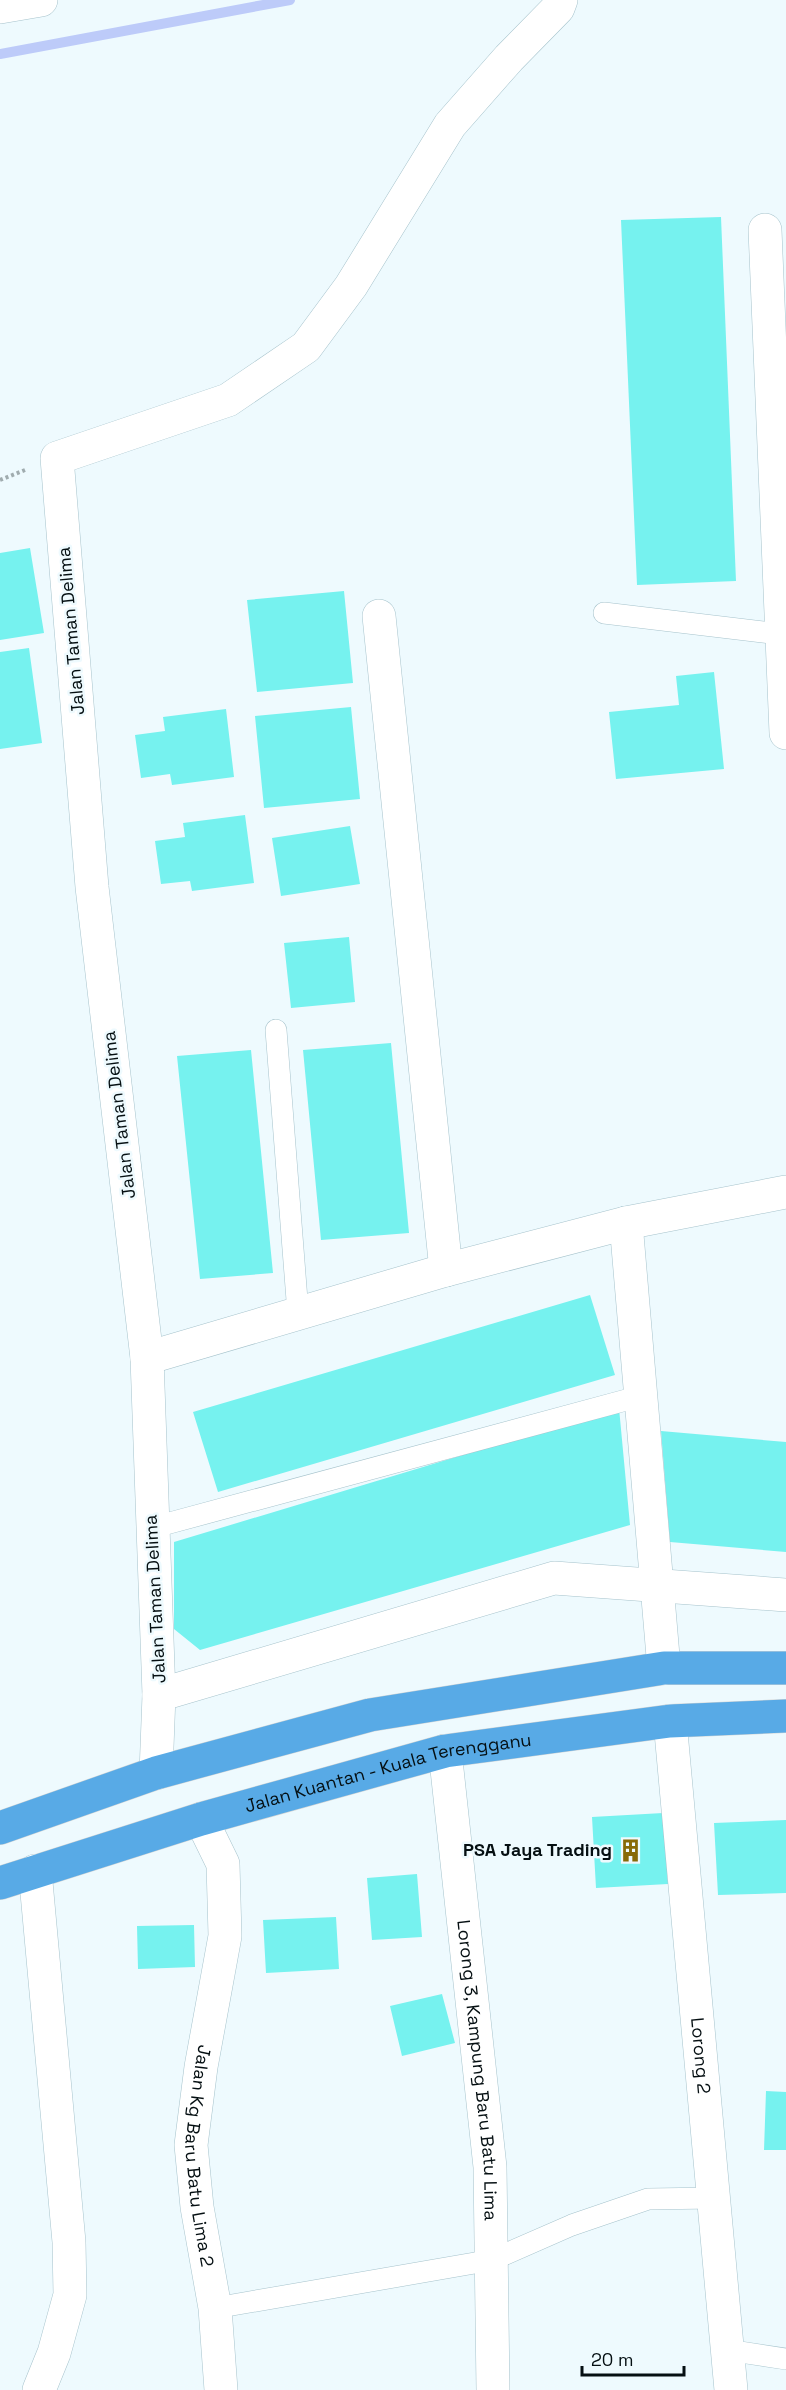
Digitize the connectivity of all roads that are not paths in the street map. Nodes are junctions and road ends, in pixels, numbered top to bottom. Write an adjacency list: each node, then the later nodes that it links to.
1 (41, 0): 3 (street)
2 (561, 0): 14 (street, Jalan Taman Delima)
3 (0, 7)
4 (765, 231): 7 (street)
5 (604, 613): 7 (lane)
6 (379, 616): 12 (street)
7 (780, 634): 8 (street)
8 (786, 733)
9 (276, 1030): 13 (lane)
10 (786, 1192): 11 (street)
11 (626, 1223): 12 (street); 15 (street)
12 (446, 1270): 13 (street)
13 (298, 1313): 14 (street)
14 (147, 1358): 16 (street, Jalan Taman Delima)
15 (641, 1396): 16 (lane); 17 (street)
16 (151, 1528): 21 (street, Jalan Taman Delima)
17 (657, 1587): 18 (street); 19 (street); 21 (street)
18 (786, 1595)
19 (664, 1668): 20 (highway); 25 (highway)
20 (786, 1668)
21 (159, 1695): 25 (street, Jalan Taman Delima)
22 (786, 1716): 23 (highway, Jalan Kuantan - Kuala Terengganu)
23 (670, 1721): 24 (highway, Jalan Kuantan - Kuala Terengganu); 30 (street, Lorong 2)
24 (445, 1751): 26 (highway, Jalan Kuantan - Kuala Terengganu); 31 (street, Lorong 3, Kampung Baru Batu Lima)
25 (156, 1773): 27 (highway)
26 (201, 1819): 28 (highway, Jalan Kuantan - Kuala Terengganu); 32 (street, Jalan Kg Baru Batu Lima 2)
27 (0, 1828)
28 (35, 1871): 29 (highway, Jalan Kuantan - Kuala Terengganu); 35 (street)
29 (0, 1883)
30 (713, 2198): 31 (lane); 33 (street, Lorong 2)
31 (492, 2260): 32 (lane); 37 (street, Lorong 3, Kampung Baru Batu Lima)
32 (215, 2308): 36 (street, Jalan Kg Baru Batu Lima 2)
33 (727, 2350): 34 (lane); 38 (street, Lorong 2)
34 (786, 2360)
35 (39, 2390)
36 (221, 2390)
37 (493, 2390)
38 (731, 2390)

